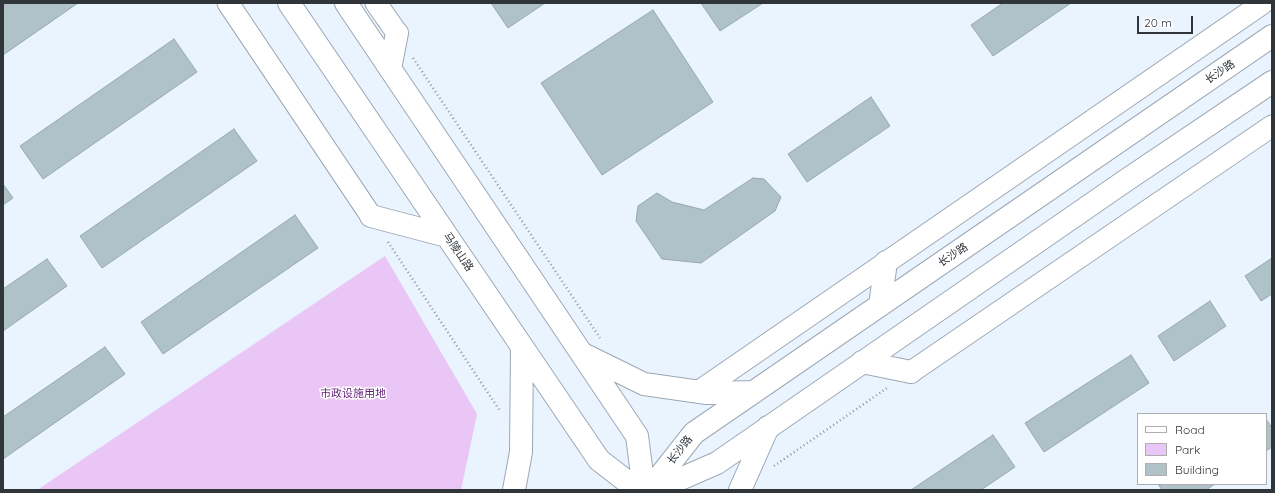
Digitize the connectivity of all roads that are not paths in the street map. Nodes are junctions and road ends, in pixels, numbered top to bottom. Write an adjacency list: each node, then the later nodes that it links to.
1 (228, 3): 11 (street)
2 (289, 3): 12 (main road, 马陵山路)
3 (346, 3): 8 (main road)
4 (376, 3): 6 (street)
5 (1263, 3): 13 (street)
6 (397, 34): 8 (main road)
7 (1272, 36): 14 (main road, 长沙路)
8 (390, 69): 16 (main road)
9 (1272, 82): 17 (main road, 长沙路)
10 (1272, 126): 18 (street)
11 (371, 216): 12 (main road)
12 (447, 236): 15 (main road, 马陵山路)
13 (886, 262): 14 (main road); 19 (street)
14 (880, 305): 20 (main road, 长沙路)
15 (522, 348): 22 (main road); 23 (main road, 马陵山路)
16 (582, 354): 19 (main road); 24 (main road)
17 (862, 362): 18 (main road); 21 (main road, 长沙路)
18 (911, 372)
19 (698, 392): 20 (main road)
20 (754, 392): 25 (main road, 长沙路)
21 (768, 426): 26 (main road, 长沙路); 27 (main road)
22 (514, 490)
23 (638, 490)
24 (644, 490)
25 (648, 490)
26 (655, 490)
27 (740, 490)

